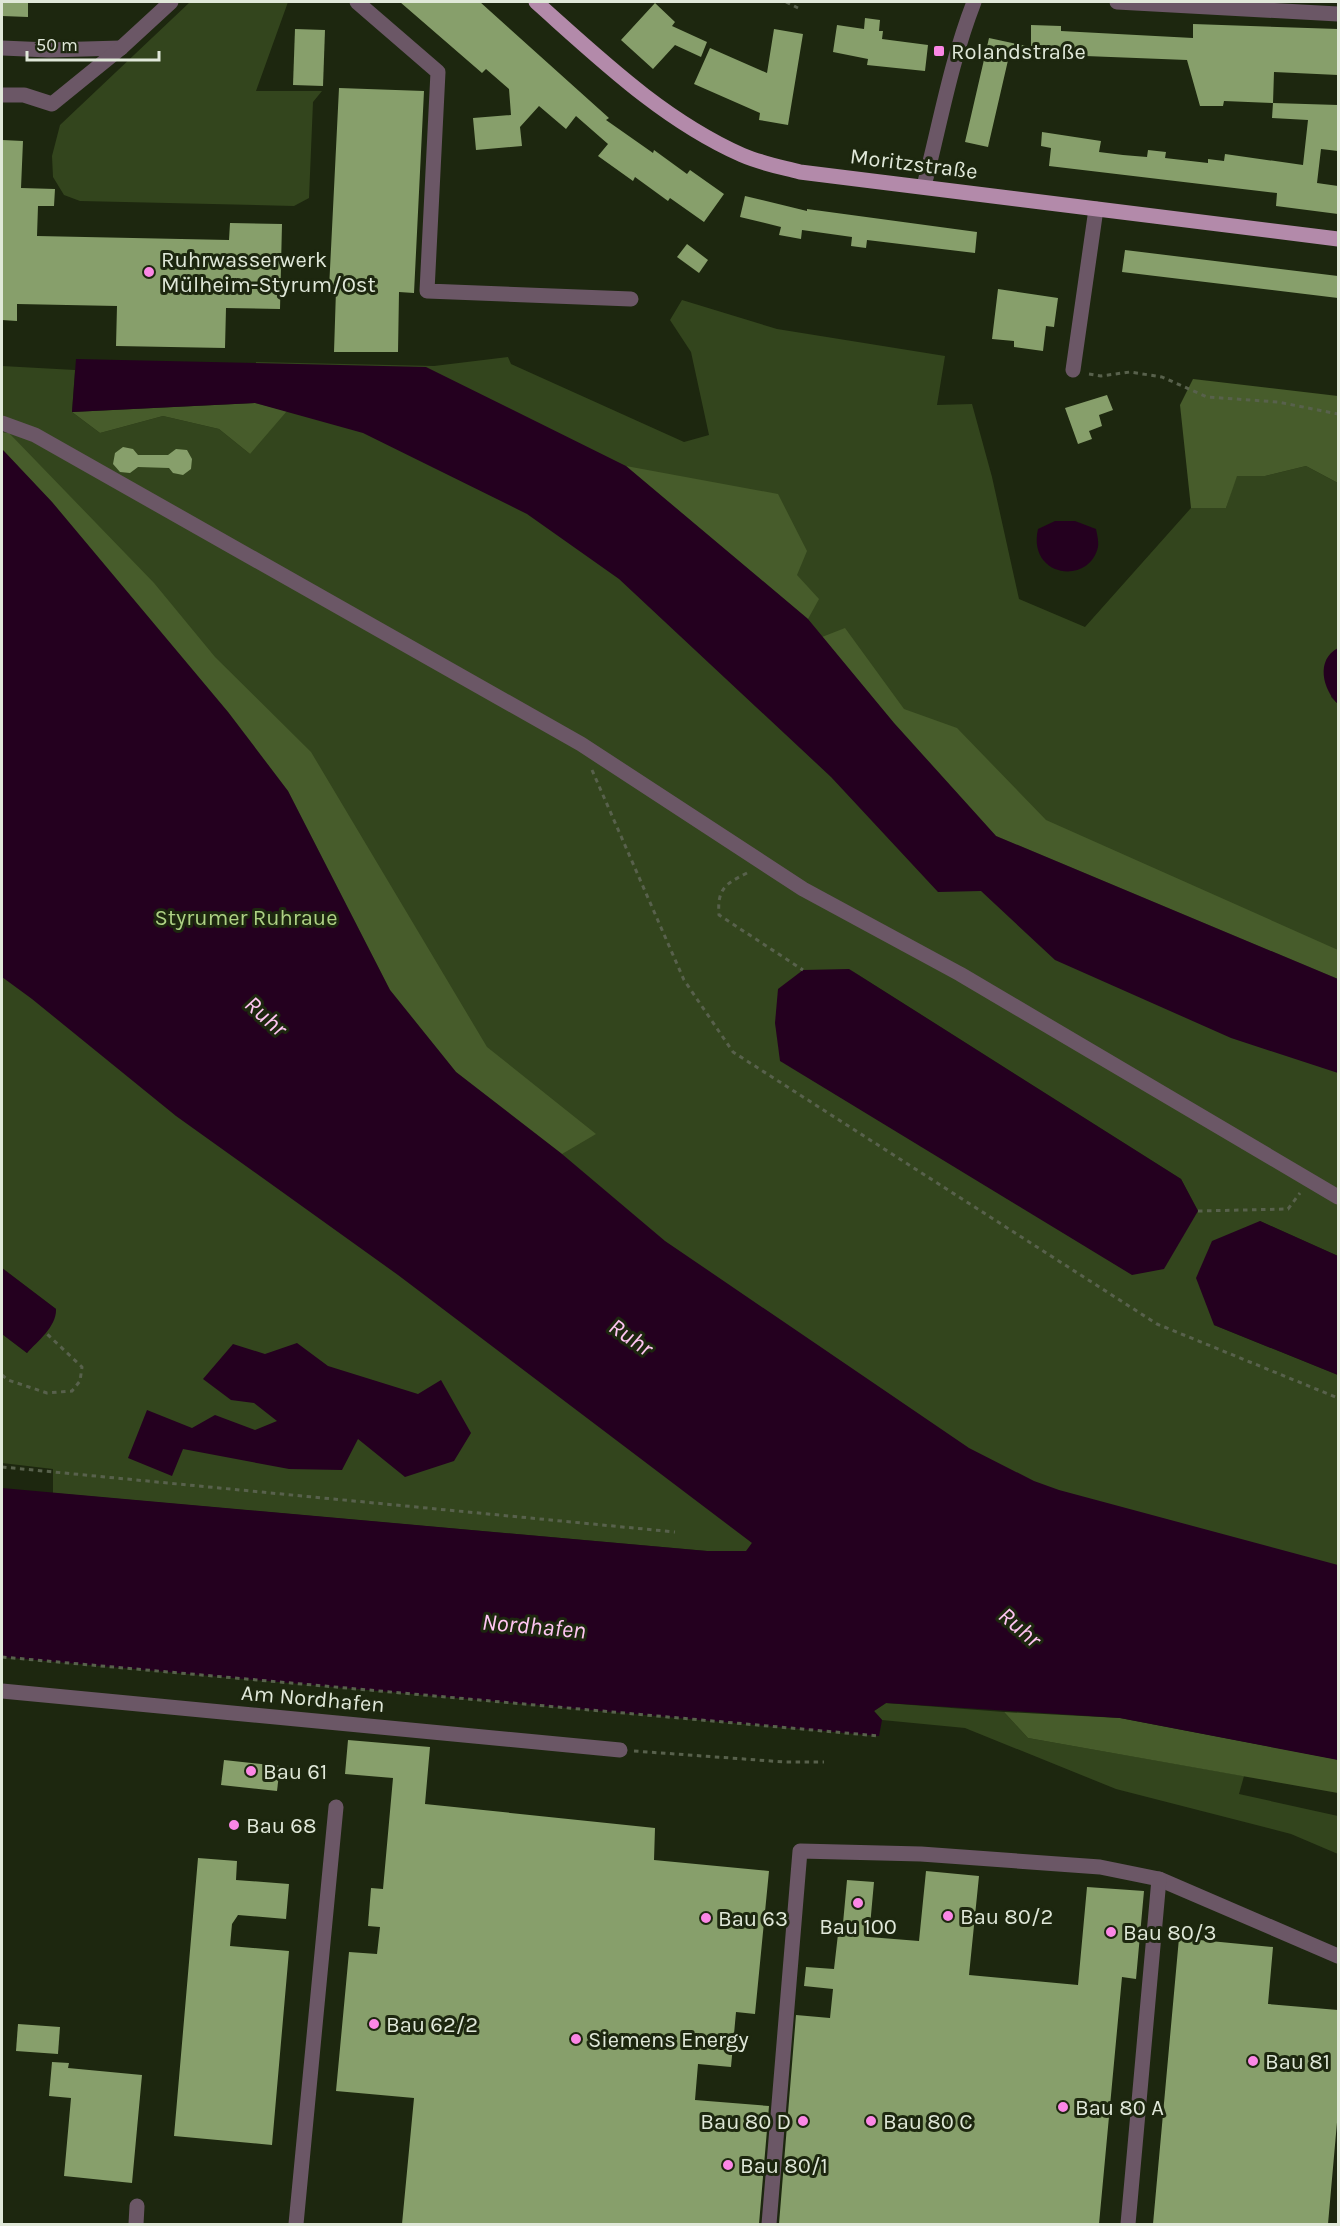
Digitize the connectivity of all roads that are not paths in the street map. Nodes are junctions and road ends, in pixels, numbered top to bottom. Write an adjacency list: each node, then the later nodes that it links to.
1 (171, 2): 8 (street)
2 (357, 2): 13 (street)
3 (537, 2): 10 (main road, Moritzstraße)
4 (974, 2): 10 (street)
5 (1117, 2): 6 (street)
6 (1338, 14)
7 (2, 48): 8 (street)
8 (121, 48): 9 (street)
9 (2, 95)
10 (924, 186): 11 (main road, Moritzstraße)
11 (1096, 209): 12 (main road, Moritzstraße); 14 (street)
12 (1338, 239)
13 (631, 299)
14 (1073, 370)
15 (2, 423): 16 (street)
16 (1338, 1197)
17 (2, 1691): 18 (street, Am Nordhafen)
18 (620, 1750)
19 (336, 1807): 24 (street)
20 (1159, 1879): 21 (street); 25 (street); 26 (street)
21 (1338, 1956)
22 (137, 2206): 23 (street)
23 (136, 2224)
24 (296, 2224)
25 (769, 2224)
26 (1128, 2224)

